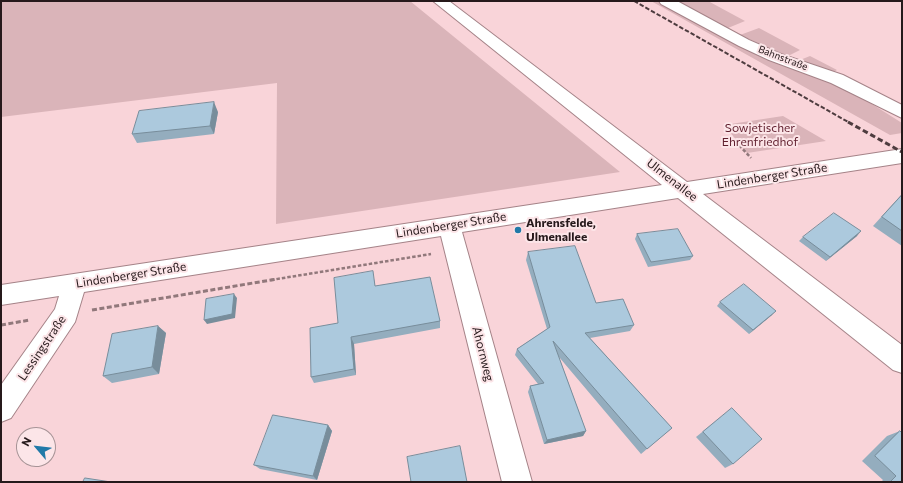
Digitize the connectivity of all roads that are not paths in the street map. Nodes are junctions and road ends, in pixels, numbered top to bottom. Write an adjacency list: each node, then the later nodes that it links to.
1 (440, 1): 5 (street, Ulmenallee)
2 (666, 1): 3 (street, Bahnstraße)
3 (902, 112)
4 (902, 156): 5 (street, Lindenberger Straße)
5 (683, 190): 6 (street, Lindenberger Straße); 9 (street, Ulmenallee)
6 (449, 225): 7 (street, Lindenberger Straße); 11 (street, Ahornweg)
7 (75, 283): 8 (street, Lindenberger Straße); 10 (street, Lessingstraße)
8 (1, 296)
9 (902, 361)
10 (1, 408)
11 (517, 482)

